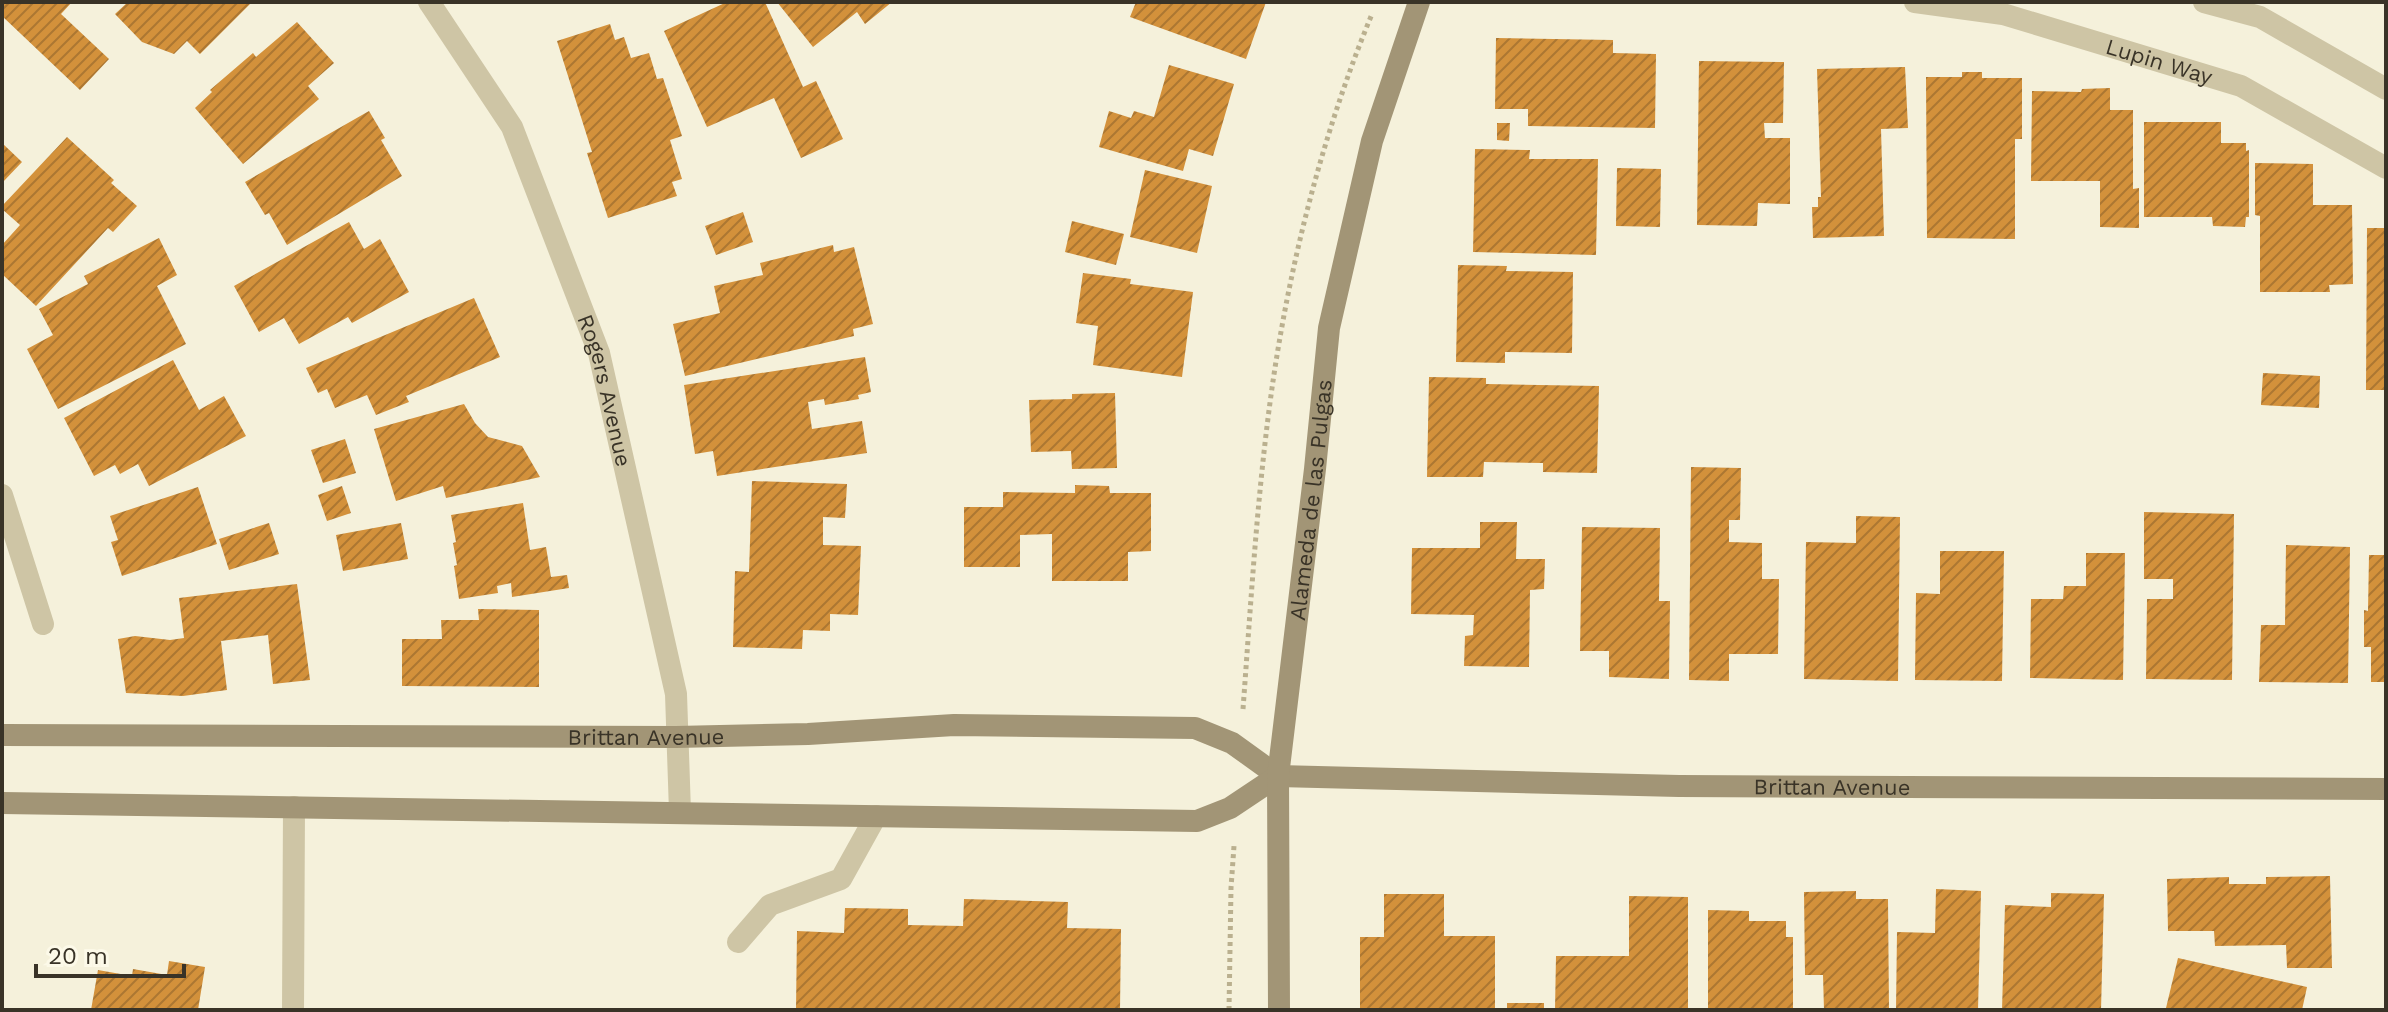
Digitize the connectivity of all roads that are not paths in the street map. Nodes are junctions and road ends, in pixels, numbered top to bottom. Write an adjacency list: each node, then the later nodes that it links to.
1 (429, 2): 10 (street, Rogers Avenue)
2 (1419, 2): 11 (main road, Alameda de las Pulgas)
3 (1915, 2): 6 (street, Lupin Way)
4 (2204, 2): 5 (street)
5 (2386, 89)
6 (2386, 168)
7 (2, 495): 8 (street)
8 (43, 624)
9 (2, 735): 10 (main road, Brittan Avenue)
10 (676, 737): 11 (main road, Brittan Avenue); 15 (street, Rogers Avenue)
11 (1278, 776): 12 (main road, Brittan Avenue); 16 (main road); 19 (main road, Alameda de las Pulgas)
12 (2386, 789)
13 (2, 803): 14 (main road)
14 (294, 807): 15 (main road); 18 (street)
15 (680, 812): 16 (main road)
16 (876, 816): 17 (street)
17 (738, 942)
18 (293, 1010)
19 (1279, 1010)

